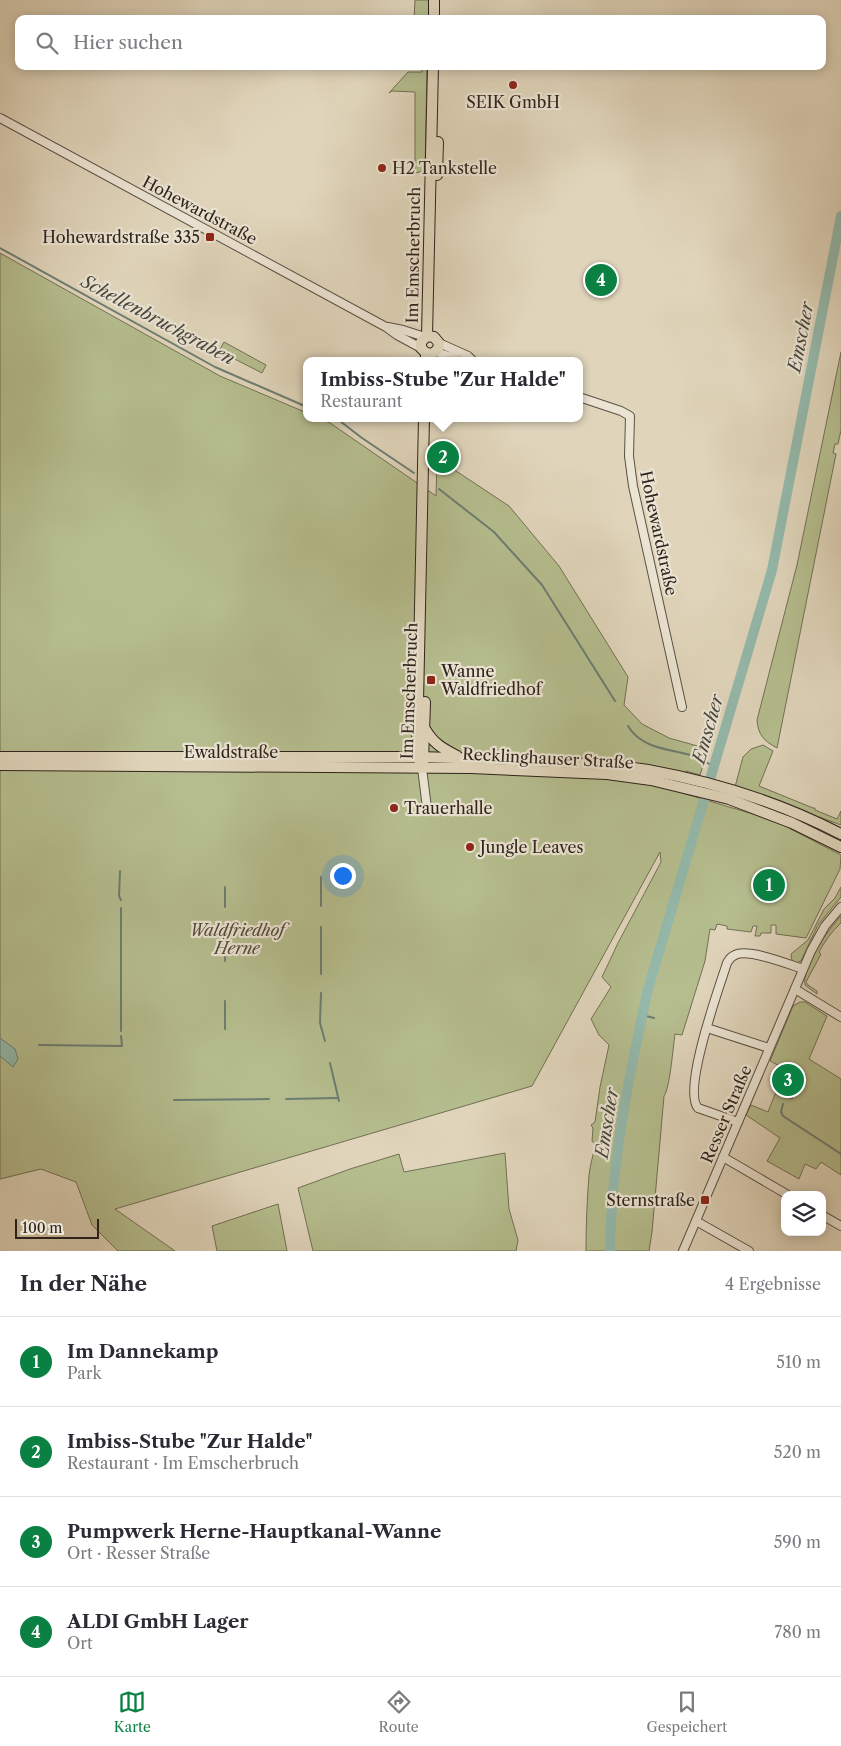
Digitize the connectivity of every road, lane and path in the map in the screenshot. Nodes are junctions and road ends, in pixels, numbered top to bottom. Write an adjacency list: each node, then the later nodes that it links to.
1 (434, 0): 3 (main road)
2 (441, 0): 4 (main road)
3 (434, 15)
4 (440, 15)
5 (433, 70): 8 (main road, Im Emscherbruch)
6 (439, 70): 8 (main road, Im Emscherbruch)
7 (0, 118): 9 (street, Hohewardstraße)
8 (434, 174): 10 (main road, Im Emscherbruch)
9 (386, 327): 10 (street, Hohewardstraße); 10 (street, Hohewardstraße)
10 (429, 348): 11 (street, Hohewardstraße); 12 (street, Hohewardstraße)
11 (450, 357)
12 (469, 357)
13 (583, 398): 16 (street, Hohewardstraße)
14 (424, 422): 19 (main road, Im Emscherbruch)
15 (430, 422): 17 (main road, Im Emscherbruch)
16 (682, 707)
17 (425, 728): 19 (main road, Im Emscherbruch); 20 (main road)
18 (0, 757): 19 (main road, Ewaldstraße)
19 (421, 757): 20 (main road, Recklinghauser Straße); 22 (main road, Im Emscherbruch)
20 (461, 758): 23 (main road, Recklinghauser Straße)
21 (0, 765): 22 (main road, Ewaldstraße)
22 (422, 768): 23 (main road, Recklinghauser Straße); 25 (street)
23 (697, 785): 24 (main road, Recklinghauser Straße)
24 (719, 791): 26 (main road, Recklinghauser Straße); 27 (main road, Recklinghauser Straße)
25 (427, 808)
26 (841, 834)
27 (841, 847)
28 (841, 907): 29 (street, Resser Straße)
29 (803, 969): 30 (street, Resser Straße); 32 (street)
30 (795, 989): 31 (street); 33 (street, Resser Straße)
31 (841, 1018)
32 (707, 1028): 33 (street); 34 (street)
33 (769, 1048): 34 (street, Resser Straße)
34 (738, 1122): 35 (street, Resser Straße)
35 (723, 1157): 36 (street); 38 (street, Resser Straße)
36 (781, 1191)
37 (826, 1217): 39 (street)
38 (696, 1221): 40 (street, Resser Straße); 41 (street)
39 (841, 1226)
40 (683, 1251)
41 (749, 1251)

